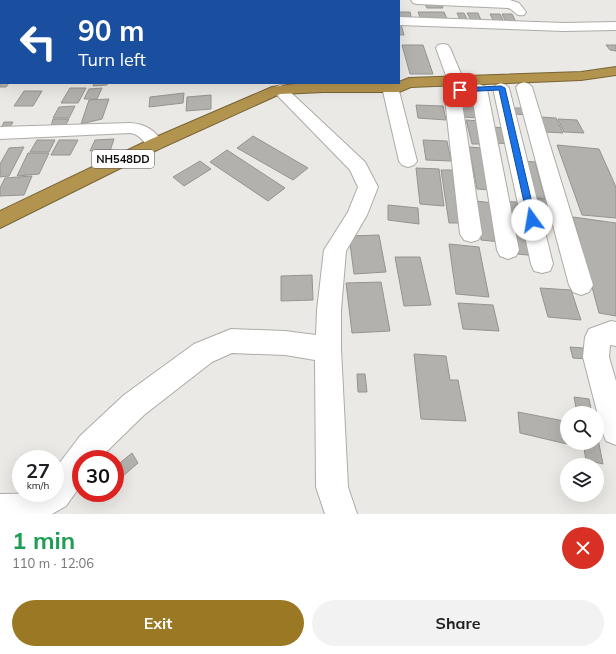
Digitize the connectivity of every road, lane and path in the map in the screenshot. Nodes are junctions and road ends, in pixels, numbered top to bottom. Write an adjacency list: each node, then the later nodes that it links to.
1 (417, 0): 2 (street)
2 (407, 9)
3 (400, 21): 4 (street)
4 (616, 26)
5 (443, 48): 9 (street)
6 (616, 71): 10 (highway, NH548DD)
7 (616, 78): 12 (highway, NH548DD)
8 (332, 85): 11 (highway, NH548DD); 13 (highway, NH548DD)
9 (454, 86): 10 (highway, NH548DD); 11 (highway, NH548DD); 18 (street)
10 (490, 86): 12 (highway, NH548DD); 19 (street); 20 (street)
11 (394, 87): 16 (street)
12 (524, 87): 21 (street)
13 (273, 92): 15 (highway, NH548DD); 23 (street)
14 (0, 133): 15 (street)
15 (155, 144): 17 (highway, NH548DD)
16 (408, 161)
17 (0, 220)
18 (471, 234)
19 (508, 250)
20 (542, 264)
21 (581, 285)
22 (616, 334): 24 (street)
23 (328, 349): 25 (street); 28 (street)
24 (616, 431)
25 (87, 450)
26 (72, 471): 27 (street)
27 (0, 510)
28 (341, 514)

